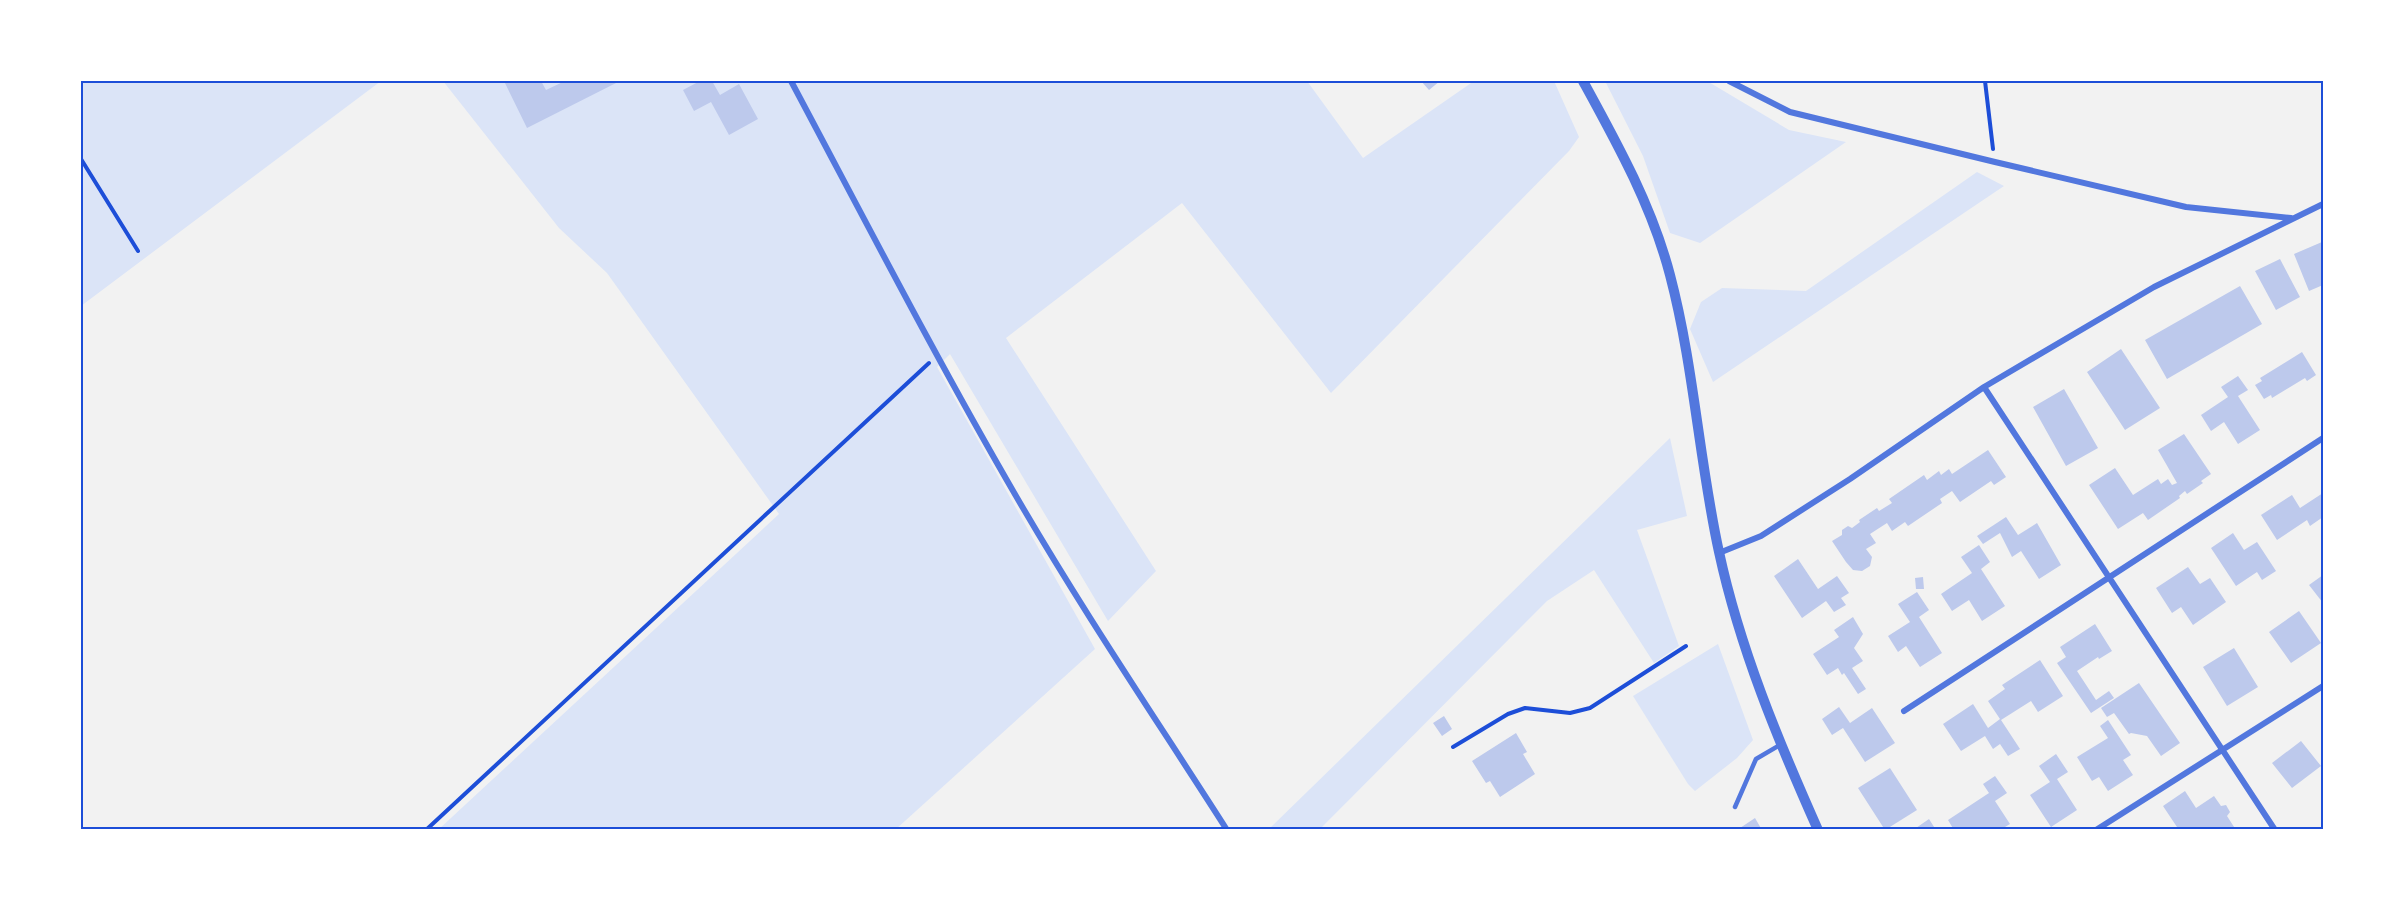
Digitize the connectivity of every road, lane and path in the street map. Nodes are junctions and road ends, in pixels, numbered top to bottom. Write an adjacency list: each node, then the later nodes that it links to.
1 (791, 81): 10 (street)
2 (1582, 81): 13 (street)
3 (1729, 81): 6 (street)
4 (1985, 81): 6 (path)
5 (81, 159): 9 (path)
6 (1995, 162): 8 (street)
7 (2323, 204): 8 (street)
8 (2292, 218): 11 (street)
9 (138, 251)
10 (936, 355): 22 (path); 23 (street)
11 (1984, 387): 13 (street); 14 (street)
12 (2323, 438): 14 (street)
13 (1719, 553): 18 (street)
14 (2110, 576): 17 (street); 20 (street)
15 (1686, 646): 19 (path)
16 (2323, 686): 20 (street)
17 (1904, 711)
18 (1780, 745): 21 (lane); 24 (street)
19 (1454, 747)
20 (2223, 751): 25 (street); 26 (street)
21 (1736, 807)
22 (426, 830)
23 (1227, 830)
24 (1818, 830)
25 (2096, 830)
26 (2275, 830)

